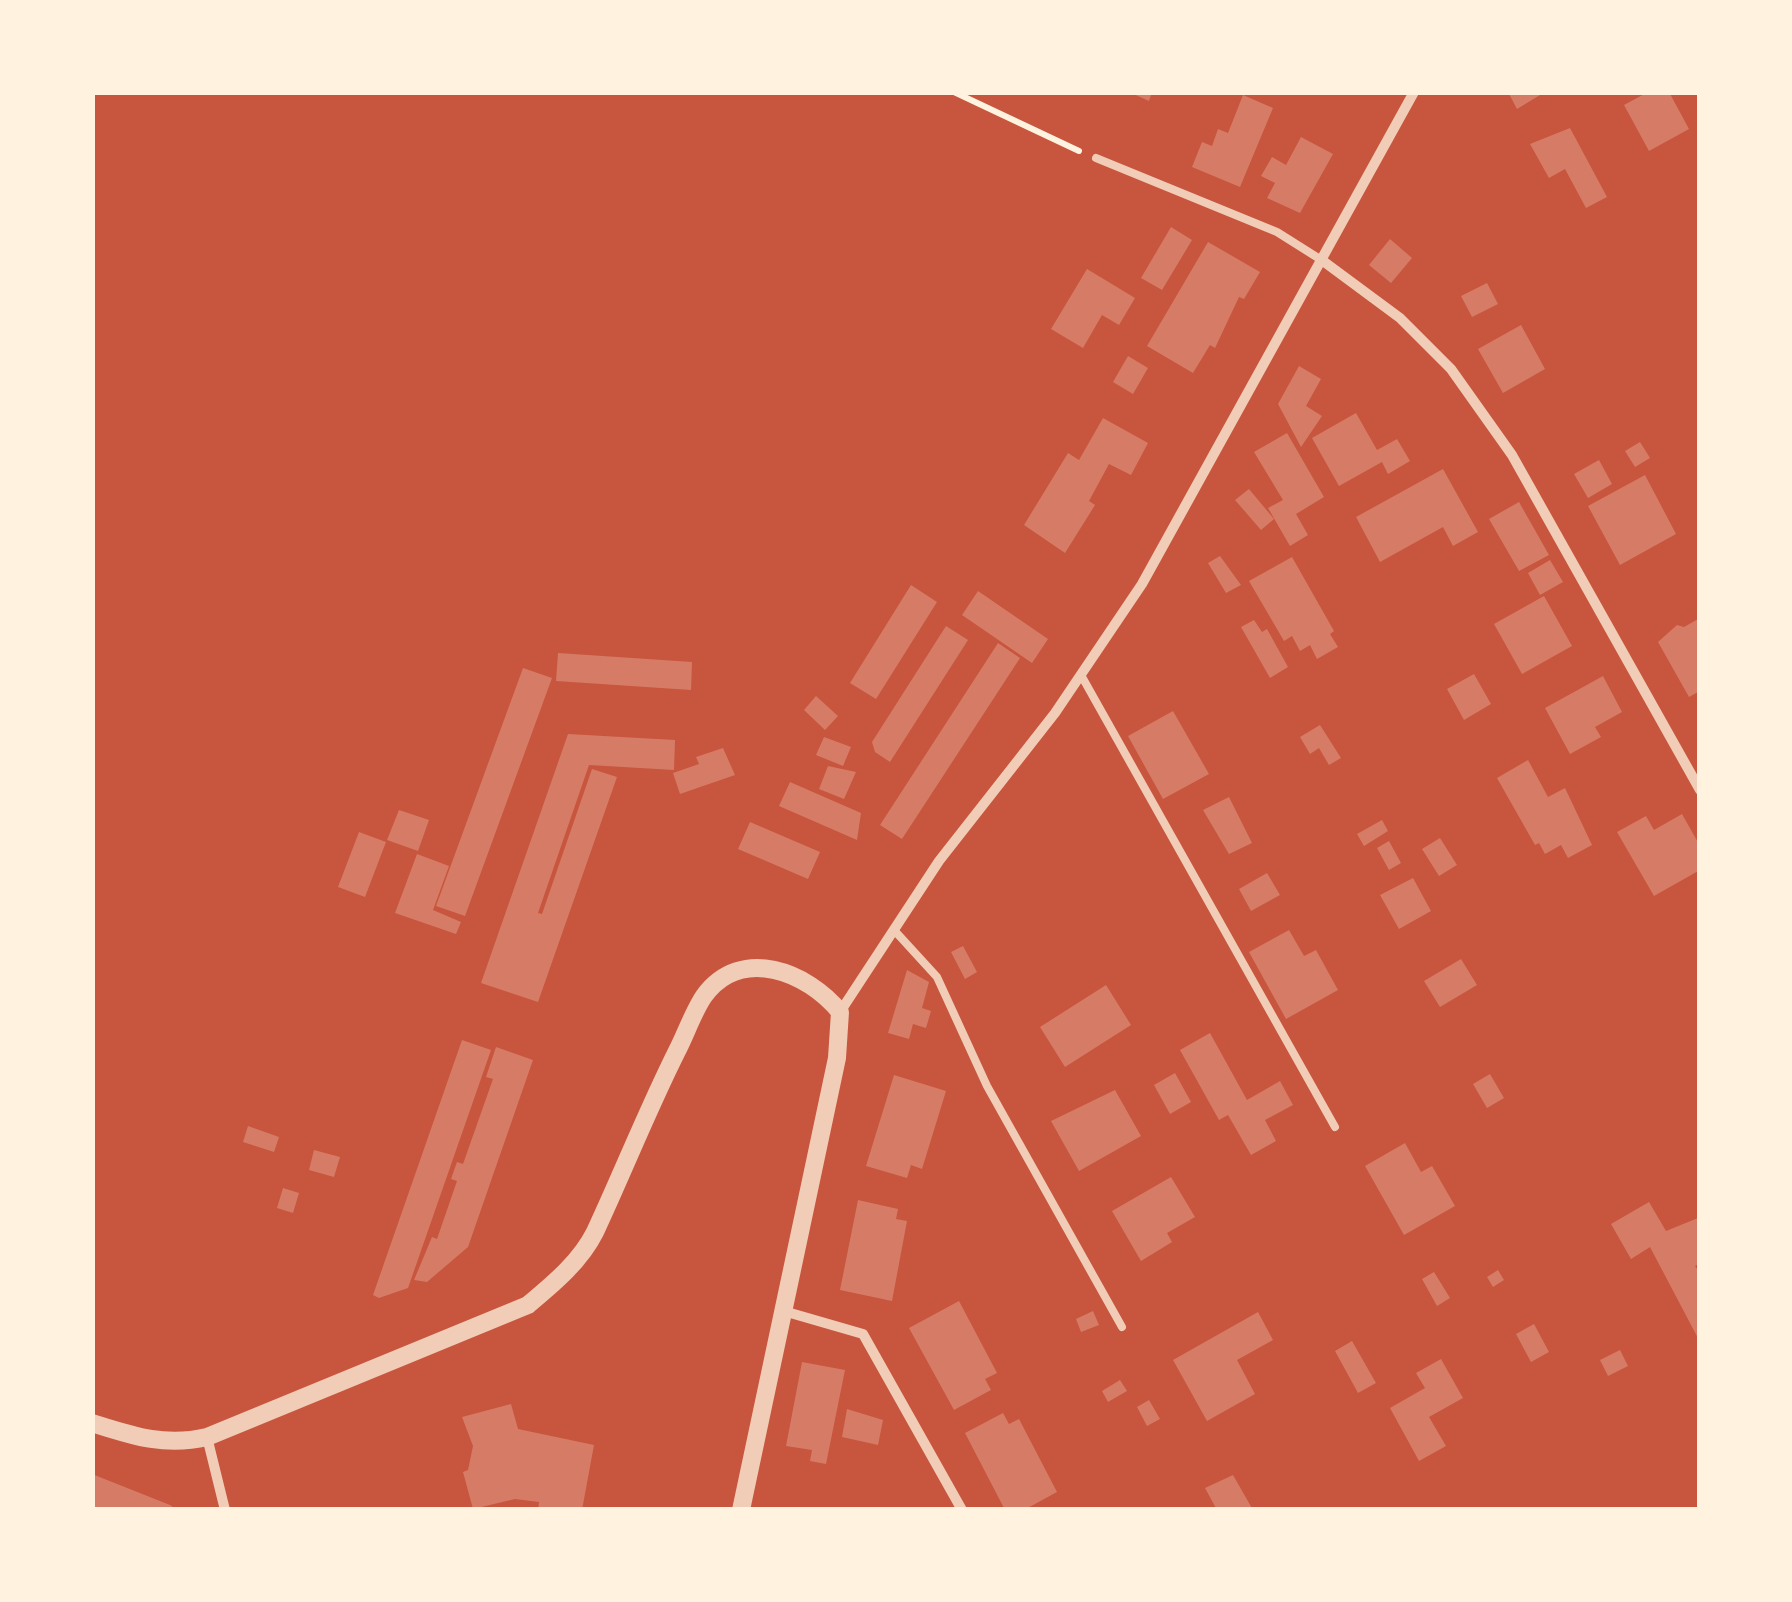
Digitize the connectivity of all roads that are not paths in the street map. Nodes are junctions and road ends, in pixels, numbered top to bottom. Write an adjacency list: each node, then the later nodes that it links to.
1 (1414, 92): 3 (street)
2 (1096, 158): 3 (lane)
3 (1324, 261): 4 (street); 5 (street)
4 (1081, 675): 6 (street); 8 (lane)
5 (1700, 790)
6 (894, 930): 7 (street); 10 (lane)
7 (840, 1012): 9 (street); 12 (street)
8 (1335, 1128)
9 (780, 1310): 14 (street); 15 (street)
10 (1122, 1327)
11 (92, 1423): 12 (street)
12 (207, 1437): 13 (street)
13 (224, 1510)
14 (740, 1510)
15 (962, 1510)

